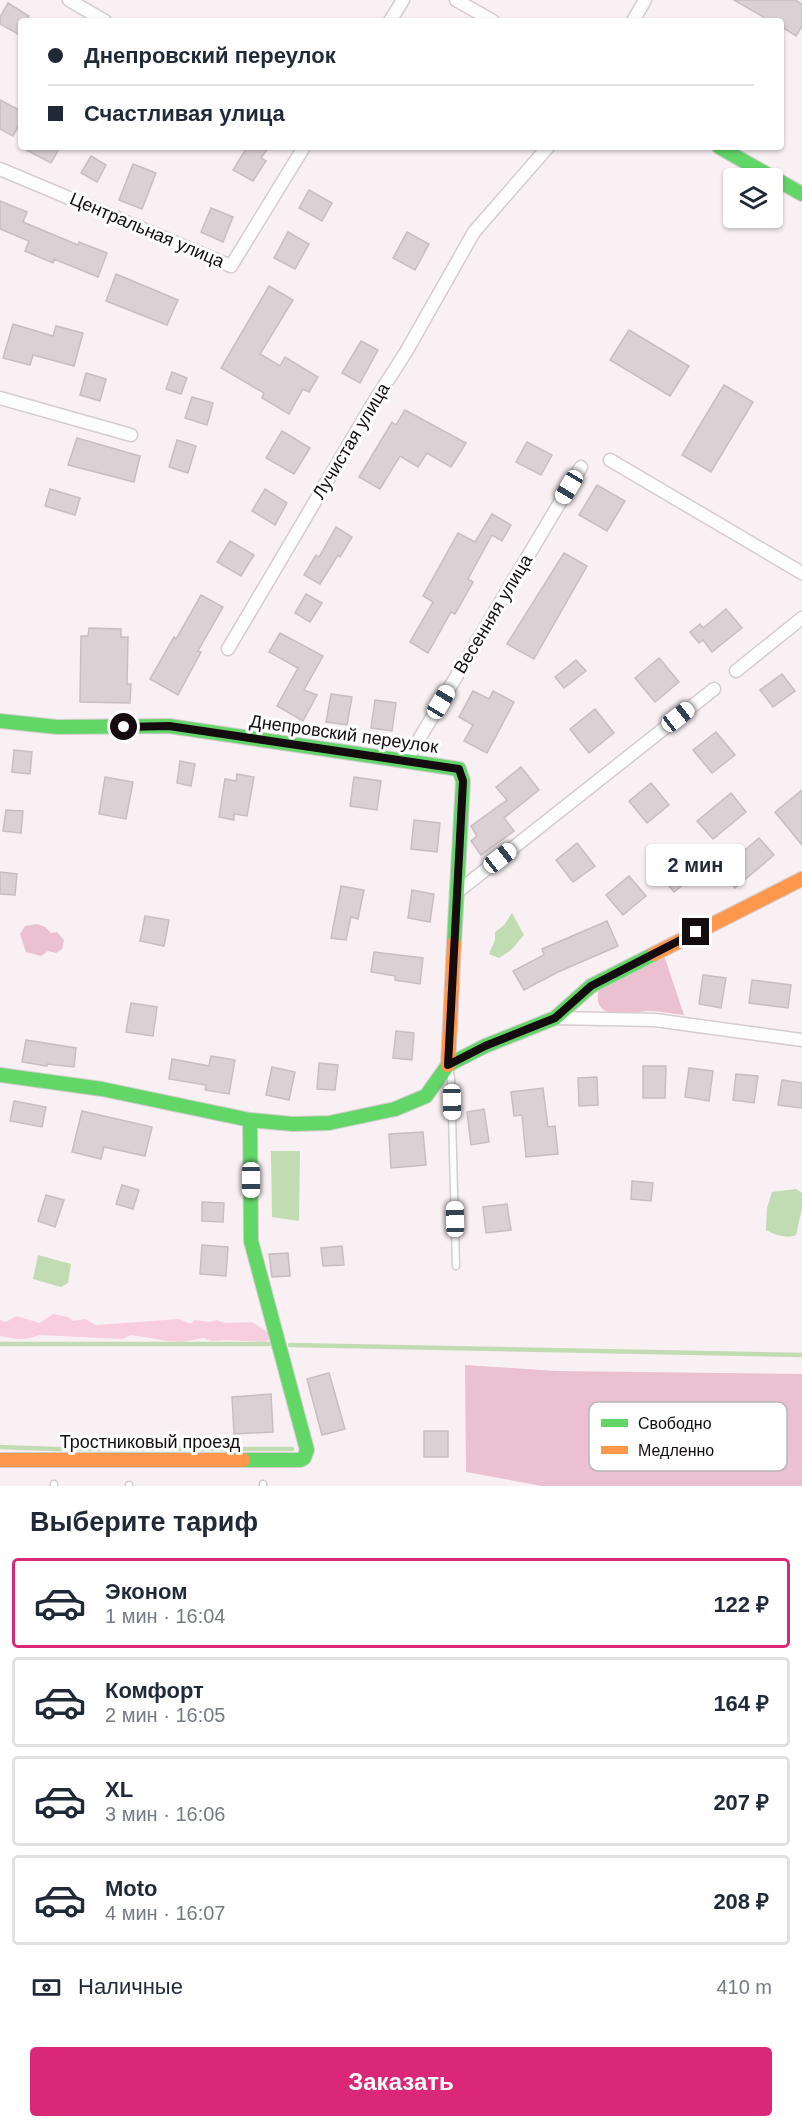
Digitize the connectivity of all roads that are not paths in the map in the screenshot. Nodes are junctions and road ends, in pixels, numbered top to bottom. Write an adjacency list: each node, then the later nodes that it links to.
1 (69, 0): 5 (street)
2 (404, 0): 6 (street)
3 (456, 0): 7 (street)
4 (645, 0): 8 (street)
5 (100, 18)
6 (392, 18)
7 (488, 18)
8 (635, 18)
9 (302, 150): 12 (street, Центральная улица)
10 (545, 150): 20 (street, Лучистая улица)
11 (724, 150): 13 (street)
12 (0, 169)
13 (802, 194)
14 (0, 398): 15 (street)
15 (130, 435)
16 (610, 460): 18 (street)
17 (580, 467): 24 (street, Весенняя улица)
18 (802, 573)
19 (802, 618): 21 (street)
20 (228, 649)
21 (736, 671)
22 (714, 689): 26 (street)
23 (0, 721): 24 (street, Днепровский переулок)
24 (406, 761): 26 (street, Днепровский переулок)
25 (802, 879): 27 (street)
26 (456, 893): 29 (street, Днепровский переулок)
27 (555, 1018): 28 (street); 29 (street)
28 (802, 1040)
29 (448, 1065): 31 (street); 32 (lane)
30 (0, 1075): 31 (street)
31 (250, 1120): 33 (street, Тростниковый проезд)
32 (456, 1266)
33 (0, 1460)

